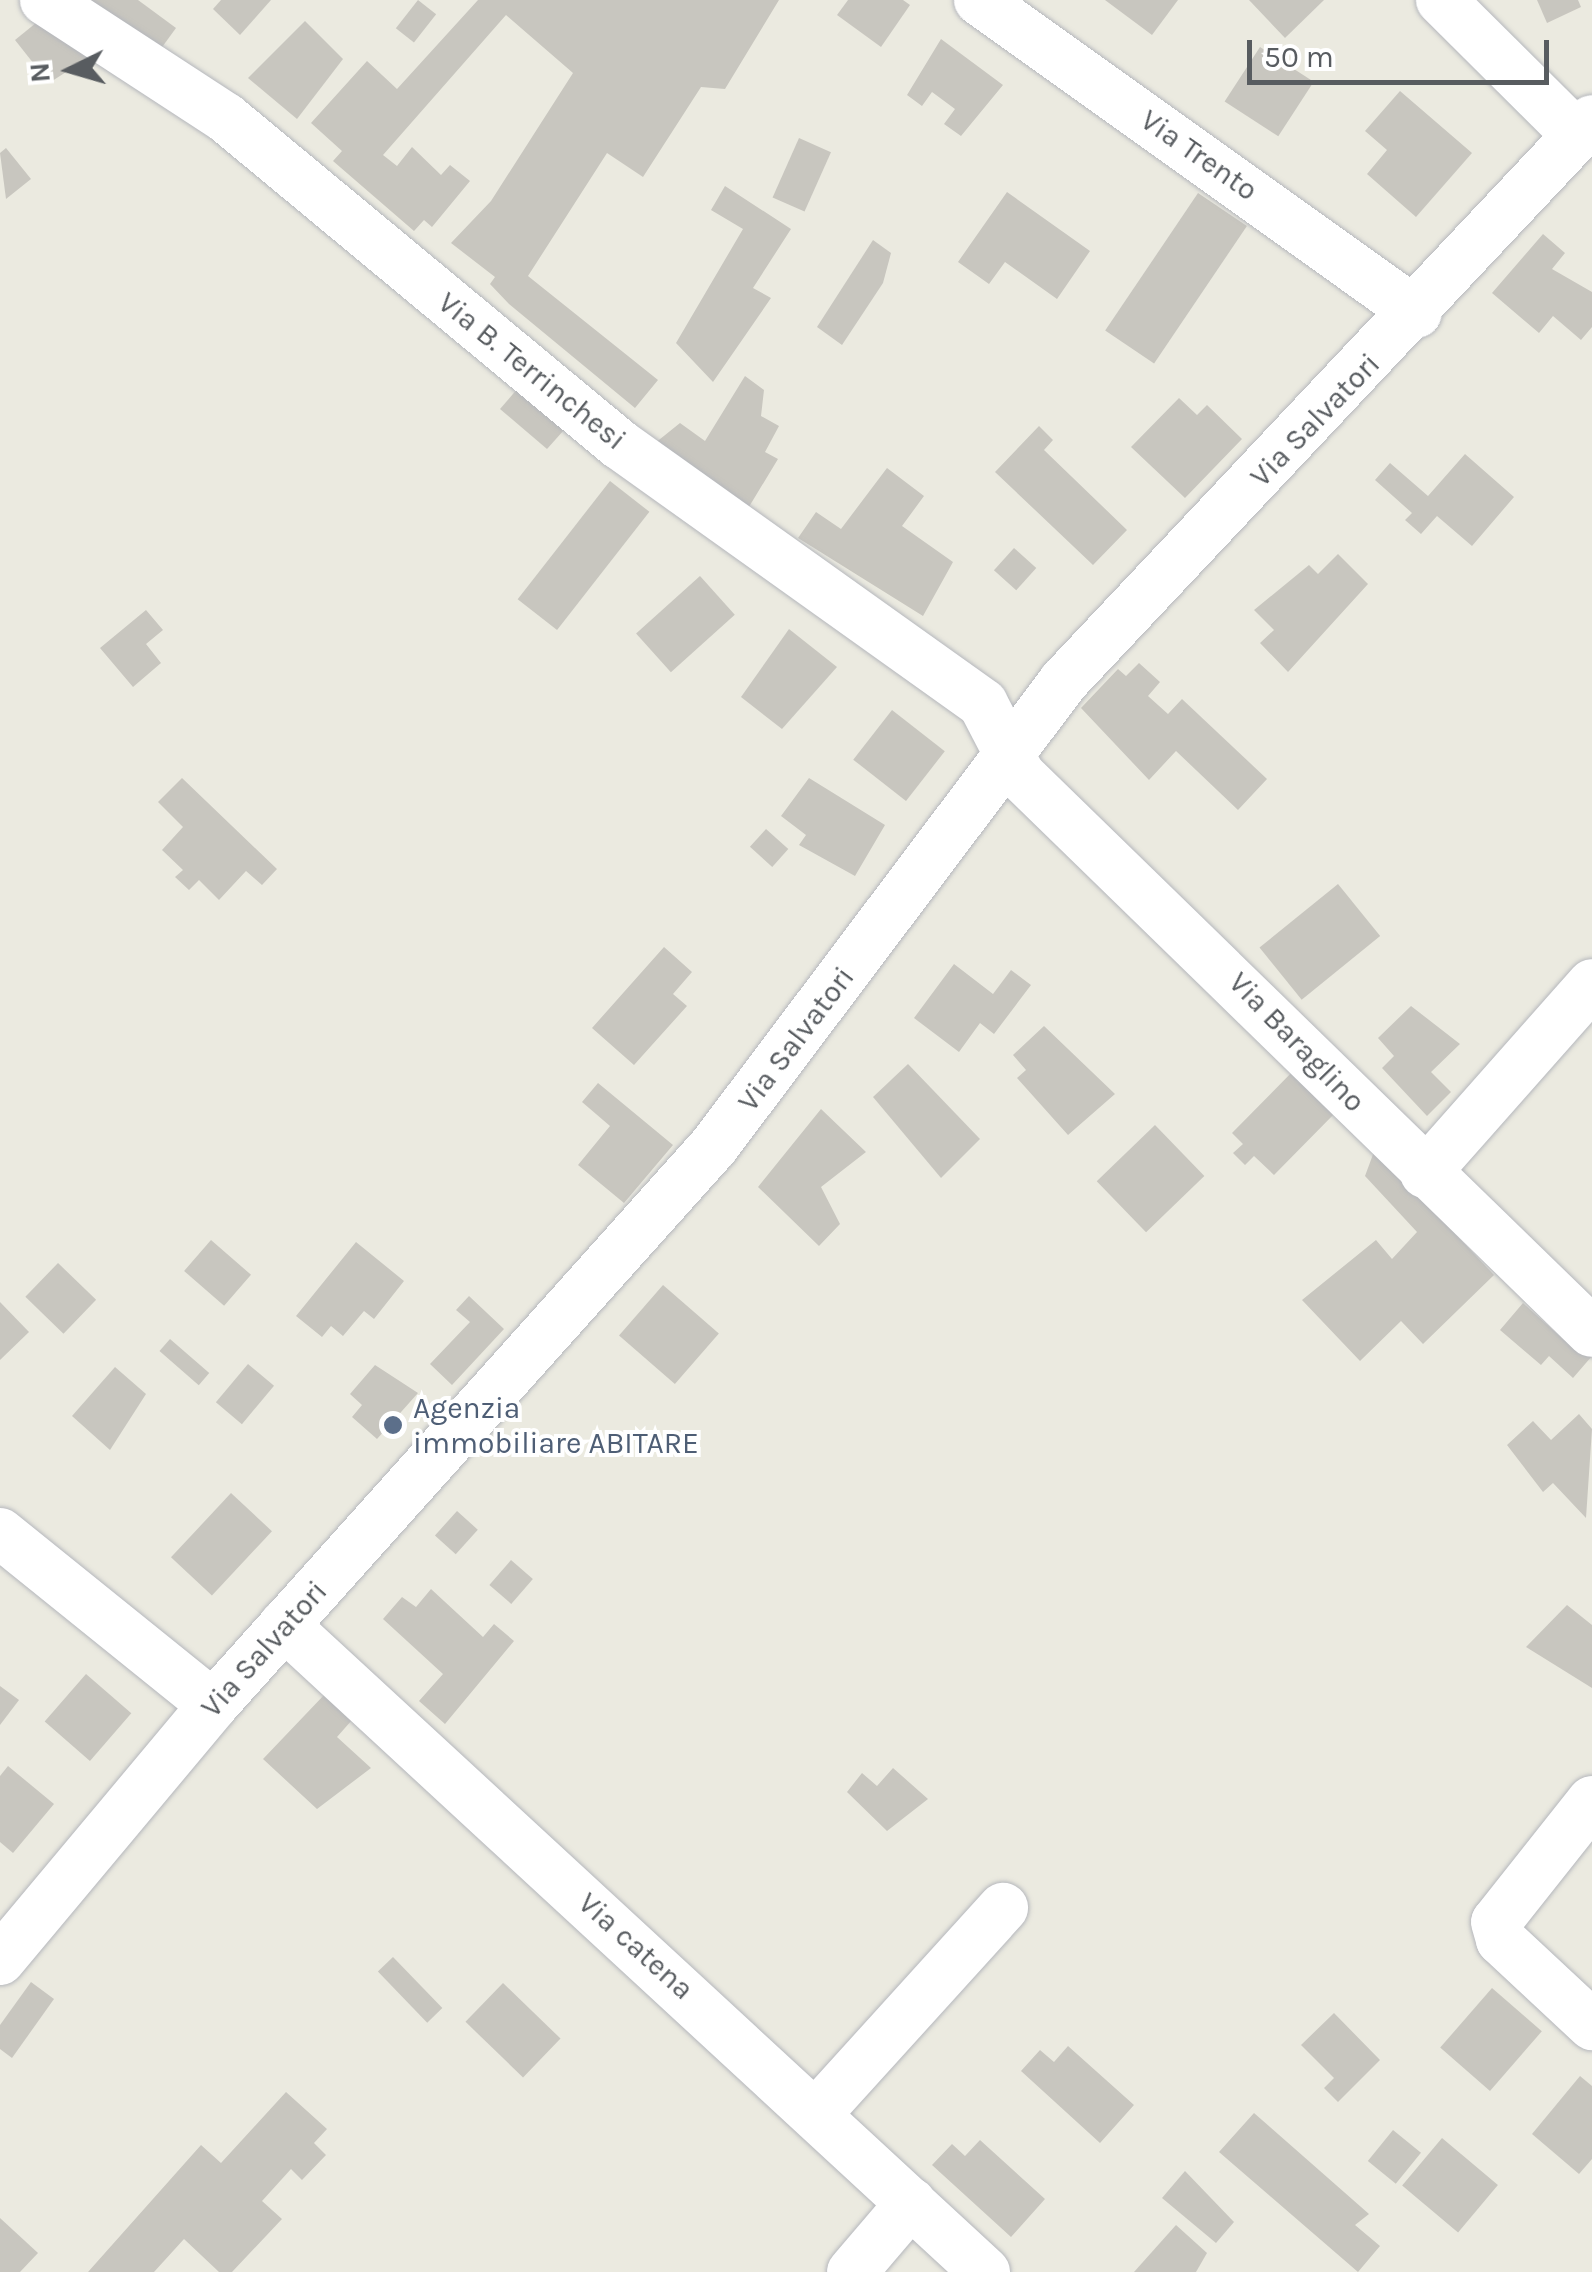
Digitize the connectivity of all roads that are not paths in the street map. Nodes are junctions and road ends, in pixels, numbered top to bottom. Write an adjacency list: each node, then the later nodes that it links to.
1 (45, 0): 6 (street, Via B. Terrinchesi)
2 (979, 0): 5 (street, Via Trento)
3 (1441, 0): 4 (street)
4 (1585, 128): 5 (street, Via Salvatori)
5 (1418, 314): 6 (street, Via Salvatori)
6 (1006, 750): 8 (street, Via Baraglino); 11 (street, Via Salvatori)
7 (1592, 984): 8 (street)
8 (1424, 1173): 9 (street, Via Baraglino)
9 (1592, 1332)
10 (0, 1533): 12 (street)
11 (284, 1625): 12 (street, Via Salvatori); 17 (street, Via catena)
12 (213, 1706): 15 (street, Via Salvatori)
13 (1592, 1800): 16 (street)
14 (1003, 1908): 17 (street)
15 (0, 1960)
16 (1592, 2026)
17 (817, 2114): 18 (street, Via catena)
18 (912, 2203): 19 (street); 20 (street, Via catena)
19 (852, 2272)
20 (985, 2272)

